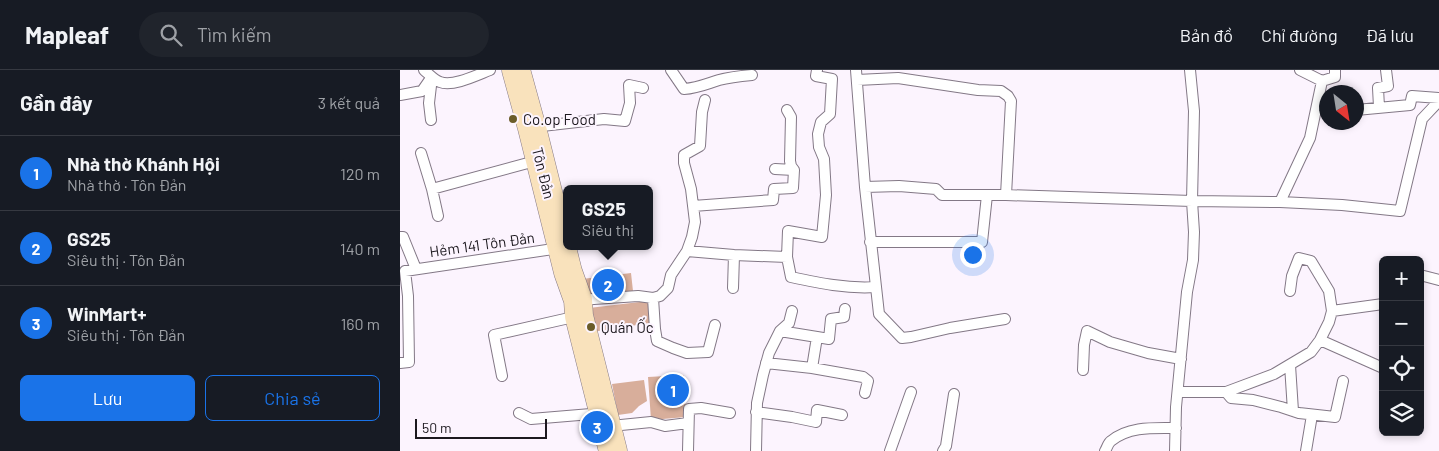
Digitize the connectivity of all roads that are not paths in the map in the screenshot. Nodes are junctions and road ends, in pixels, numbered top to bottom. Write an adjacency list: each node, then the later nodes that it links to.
1 (490, 70): 8 (lane)
2 (516, 70): 23 (street, Tôn Đản)
3 (671, 70): 10 (lane)
4 (1190, 70): 32 (lane)
5 (1300, 70): 12 (lane)
6 (1336, 70): 12 (lane)
7 (1386, 70): 18 (lane)
8 (428, 73): 15 (lane); 22 (lane)
9 (816, 73): 41 (lane)
10 (752, 75)
11 (857, 75): 28 (lane); 31 (lane)
12 (1322, 81): 13 (lane)
13 (1322, 85)
14 (643, 88): 23 (lane)
15 (400, 95)
16 (705, 100): 34 (lane)
17 (1439, 100): 18 (lane); 33 (lane)
18 (1379, 107): 19 (lane)
19 (1364, 109)
20 (787, 110): 27 (lane)
21 (1319, 115): 33 (lane)
22 (431, 120)
23 (532, 128): 25 (street, Tôn Đản)
24 (421, 153): 29 (lane)
25 (540, 160): 29 (lane); 38 (street, Tôn Đản)
26 (775, 169): 27 (lane)
27 (794, 170): 34 (lane)
28 (865, 187): 30 (lane); 37 (lane)
29 (432, 189): 35 (lane)
30 (987, 195): 31 (lane); 37 (lane)
31 (1006, 195): 32 (lane)
32 (1192, 201): 33 (lane); 59 (lane)
33 (1280, 202)
34 (693, 206): 39 (lane)
35 (438, 216)
36 (400, 237): 42 (lane)
37 (870, 242): 45 (lane)
38 (562, 247): 42 (lane, Hẻm 141 Tôn Đản); 50 (street, Tôn Đản)
39 (687, 251): 40 (lane); 48 (lane)
40 (734, 255): 41 (lane); 46 (lane)
41 (787, 257): 45 (lane)
42 (410, 270): 60 (lane)
43 (1424, 276): 44 (lane)
44 (1439, 280)
45 (876, 287): 54 (lane)
46 (733, 288)
47 (1290, 291): 53 (lane)
48 (653, 298): 50 (lane); 55 (lane)
49 (1379, 305): 53 (lane)
50 (579, 308): 66 (lane); 81 (street, Tôn Đản)
51 (845, 308): 57 (lane)
52 (792, 311): 56 (lane)
53 (1332, 311): 58 (lane)
54 (1005, 319)
55 (715, 325)
56 (780, 331): 57 (lane); 61 (lane)
57 (817, 337): 64 (lane)
58 (1320, 340): 62 (lane); 63 (lane)
59 (1181, 359): 65 (lane); 69 (lane)
60 (400, 363)
61 (766, 363): 64 (lane); 74 (lane)
62 (1290, 365): 70 (lane); 73 (lane)
63 (1379, 366)
64 (812, 368): 71 (lane)
65 (1083, 370)
66 (502, 376)
67 (1342, 381): 78 (lane)
68 (910, 392): 84 (lane)
69 (1178, 392): 70 (lane); 80 (lane)
70 (1226, 392): 73 (lane)
71 (865, 393)
72 (954, 394): 85 (lane)
73 (1293, 411): 78 (lane)
74 (756, 412): 77 (lane); 83 (lane)
75 (519, 413): 81 (lane)
76 (730, 413): 79 (lane)
77 (842, 415)
78 (1312, 415): 88 (lane)
79 (688, 423): 81 (lane); 82 (lane)
80 (1176, 428): 86 (lane); 87 (lane)
81 (609, 432)
82 (688, 451)
83 (756, 451)
84 (890, 451)
85 (943, 451)
86 (1105, 451)
87 (1175, 451)
88 (1306, 451)

